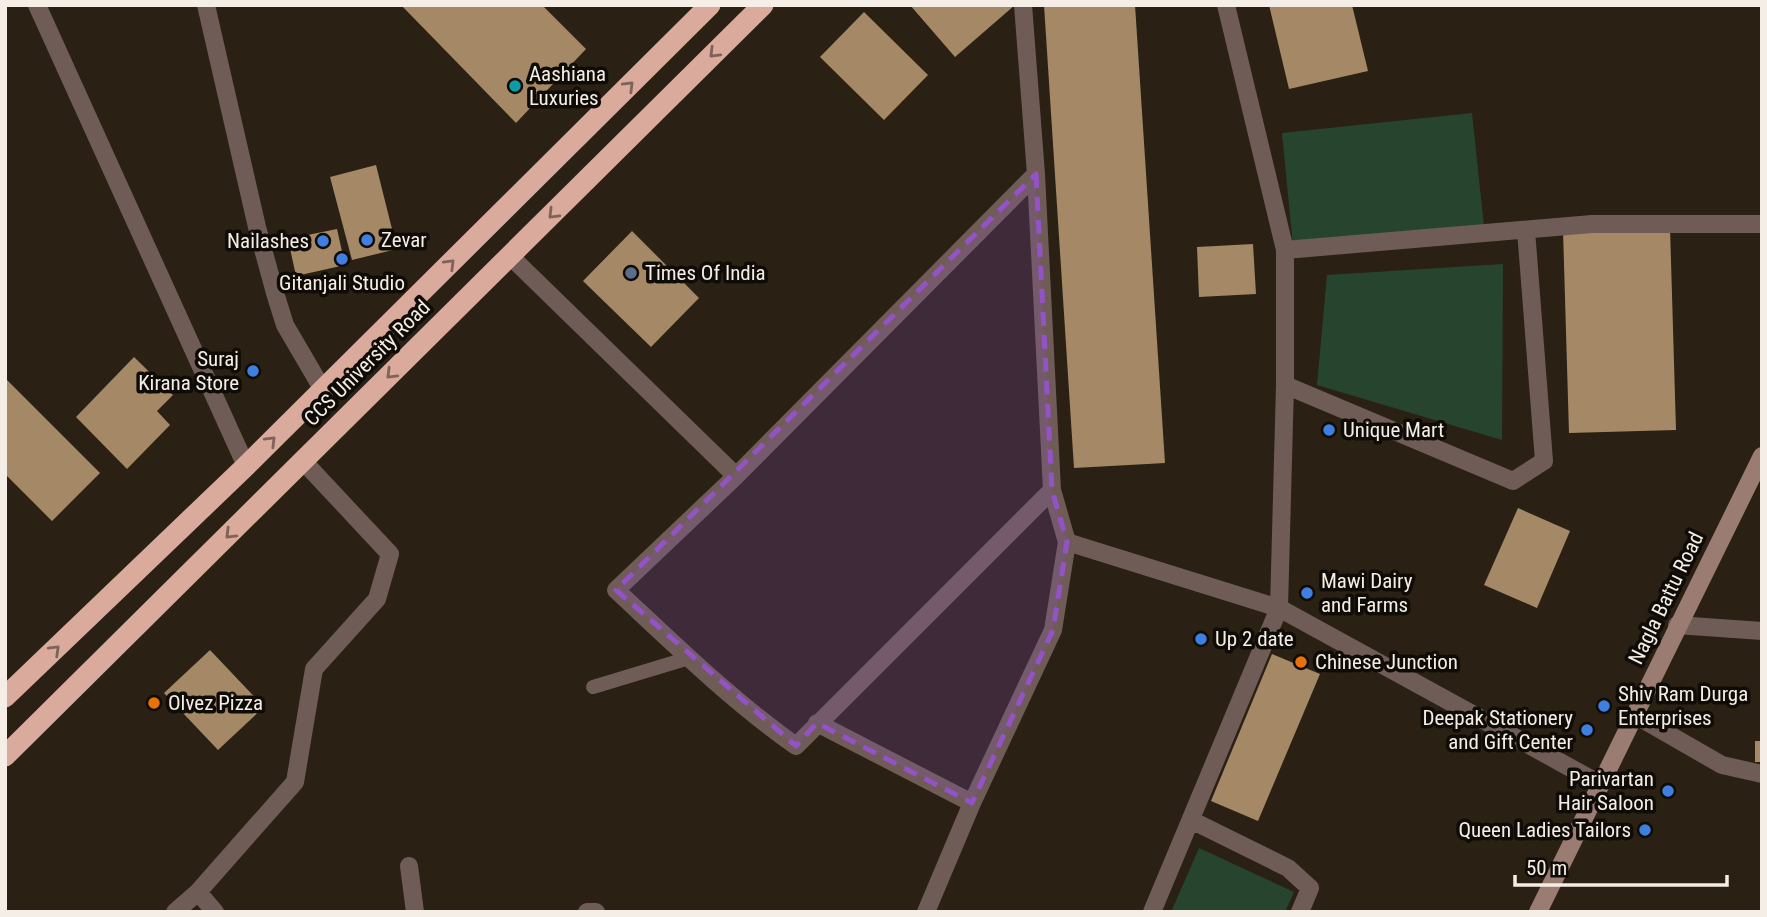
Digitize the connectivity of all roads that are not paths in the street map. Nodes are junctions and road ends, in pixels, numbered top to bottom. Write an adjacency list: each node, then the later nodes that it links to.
1 (37, 5): 16 (street)
2 (206, 5): 13 (street)
3 (710, 5): 13 (highway, CCS University Road, one-way to 3)
4 (763, 5): 11 (highway, CCS University Road, one-way to 11)
5 (1023, 5): 7 (street)
6 (1227, 5): 10 (street)
7 (1036, 174): 17 (street); 18 (street)
8 (1762, 224): 9 (street)
9 (1526, 230): 10 (street); 12 (street)
10 (1285, 250): 12 (street)
11 (510, 256): 15 (highway, CCS University Road, one-way to 15); 17 (street)
12 (1285, 385): 20 (street)
13 (323, 390): 16 (highway, CCS University Road, one-way to 13)
14 (1762, 456): 21 (street, Nagla Battu Road)
15 (303, 461): 28 (highway, CCS University Road, one-way to 28); 34 (street)
16 (246, 466): 25 (highway, CCS University Road, one-way to 16)
17 (736, 476): 23 (street)
18 (1052, 491): 19 (street); 27 (street)
19 (1067, 542): 20 (street); 31 (street)
20 (1279, 608): 30 (street); 32 (street)
21 (1677, 625): 22 (street); 26 (street, Nagla Battu Road)
22 (1762, 631)
23 (689, 658): 24 (lane); 27 (street)
24 (593, 687)
25 (5, 697)
26 (1634, 715): 29 (street); 30 (street, Nagla Battu Road)
27 (817, 723): 31 (street)
28 (5, 756)
29 (1762, 774)
30 (1600, 784): 43 (street, Nagla Battu Road)
31 (972, 803): 40 (street)
32 (1191, 820): 41 (street); 42 (street)
33 (409, 866): 37 (street)
34 (198, 892): 35 (street); 36 (street)
35 (175, 912)
36 (215, 912)
37 (415, 912)
38 (587, 912): 39 (street)
39 (596, 912)
40 (926, 912)
41 (1152, 912)
42 (1300, 912)
43 (1538, 912)

